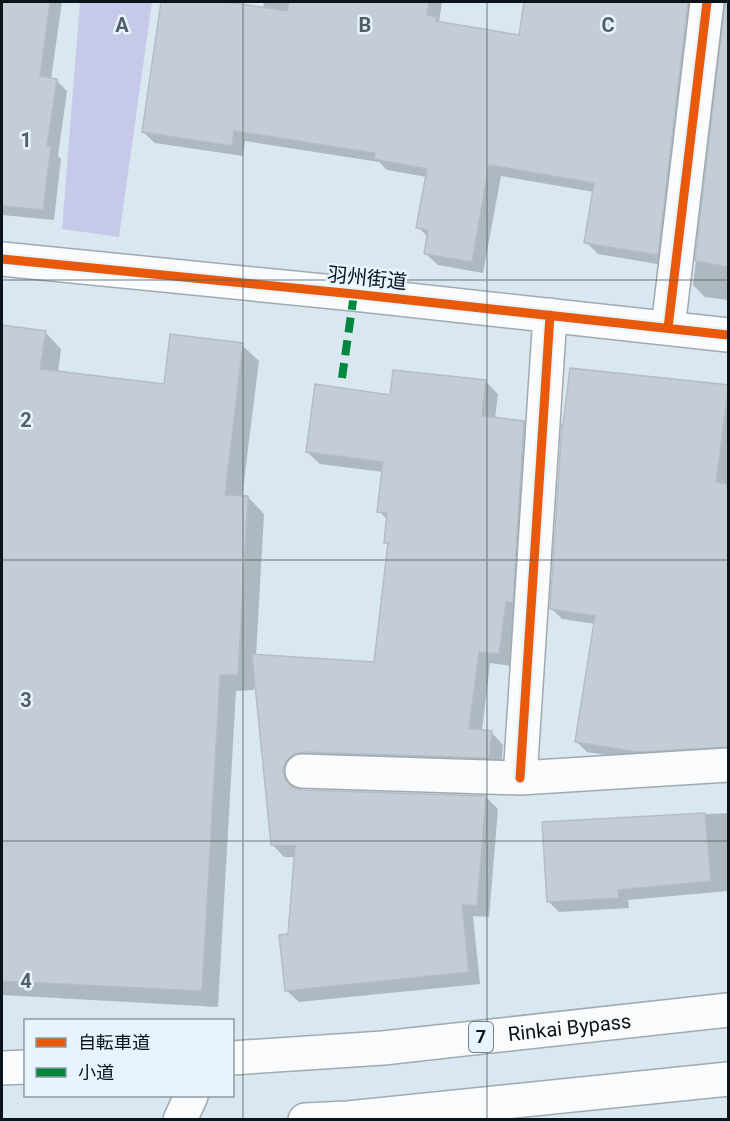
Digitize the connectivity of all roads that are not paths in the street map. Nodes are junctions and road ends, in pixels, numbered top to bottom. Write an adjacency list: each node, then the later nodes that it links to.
1 (707, 2): 4 (main road)
2 (2, 259): 3 (main road, 羽州街道)
3 (550, 315): 4 (main road, 羽州街道); 8 (main road)
4 (668, 328): 5 (main road, 羽州街道)
5 (729, 335)
6 (729, 765): 8 (main road)
7 (302, 771): 8 (main road)
8 (520, 778)
9 (729, 1010): 10 (main road, Rinkai Bypass / 7)
10 (234, 1058)
11 (24, 1067): 12 (main road)
12 (2, 1068)
13 (729, 1079): 16 (main road)
14 (190, 1097): 15 (main road)
15 (180, 1119)
16 (305, 1119)

